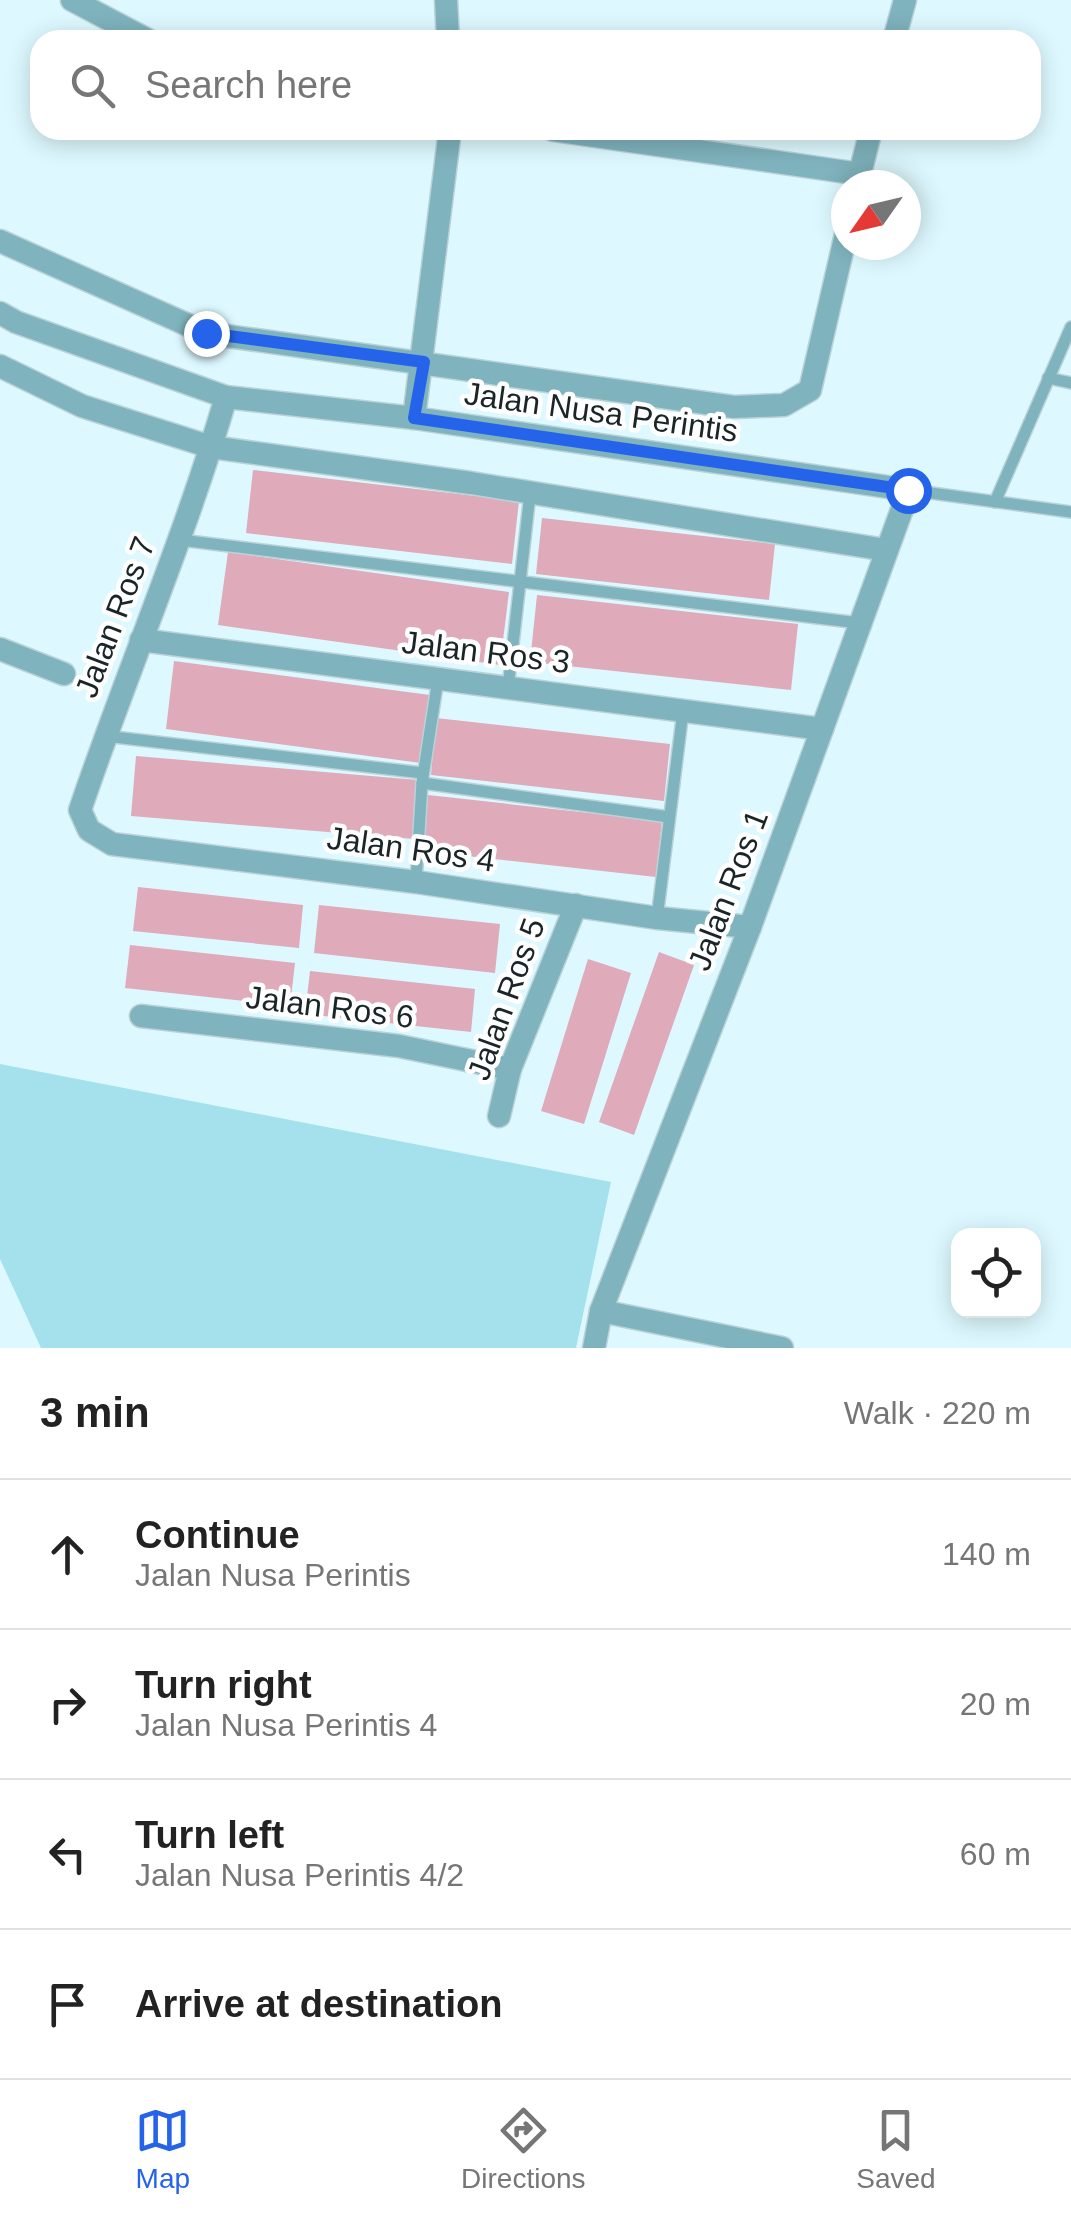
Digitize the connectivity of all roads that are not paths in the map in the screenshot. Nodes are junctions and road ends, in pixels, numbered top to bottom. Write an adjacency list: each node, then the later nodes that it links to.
1 (72, 0): 4 (street)
2 (446, 0): 5 (street)
3 (904, 0): 6 (street)
4 (129, 30)
5 (448, 30)
6 (896, 30)
7 (449, 140): 16 (street)
8 (615, 140): 11 (street)
9 (869, 140): 10 (street)
10 (861, 170)
11 (831, 175)
12 (0, 240): 16 (street)
13 (840, 260): 16 (street)
14 (0, 313): 20 (street, Jalan Nusa Perintis)
15 (1071, 327): 18 (lane)
16 (424, 362): 21 (street)
17 (0, 366): 22 (street)
18 (1048, 378): 19 (lane); 25 (lane)
19 (1071, 382)
20 (226, 398): 21 (street, Jalan Nusa Perintis); 22 (street, Jalan Ros 7)
21 (414, 418): 23 (street, Jalan Nusa Perintis)
22 (211, 448): 24 (street); 27 (street, Jalan Ros 7)
23 (908, 490): 25 (lane); 28 (street, Jalan Ros 1)
24 (530, 494): 28 (street); 29 (lane)
25 (995, 502): 26 (lane)
26 (1071, 512)
27 (180, 540): 29 (lane); 31 (street, Jalan Ros 7)
28 (886, 550): 30 (street, Jalan Ros 1)
29 (518, 583): 30 (lane); 35 (lane)
30 (859, 622): 37 (street, Jalan Ros 1)
31 (141, 640): 34 (street, Jalan Ros 3); 38 (street, Jalan Ros 7)
32 (0, 648): 33 (street)
33 (64, 674)
34 (438, 679): 35 (street, Jalan Ros 3); 39 (lane)
35 (508, 688): 36 (street, Jalan Ros 3)
36 (683, 711): 37 (street, Jalan Ros 3); 41 (lane)
37 (822, 729): 45 (street, Jalan Ros 1)
38 (105, 736): 39 (lane); 40 (street, Jalan Ros 7)
39 (423, 778): 41 (lane); 42 (lane)
40 (80, 810): 42 (street, Jalan Ros 4)
41 (669, 817): 44 (lane)
42 (416, 882): 43 (street, Jalan Ros 4)
43 (576, 906): 44 (street, Jalan Ros 4); 47 (street, Jalan Ros 5)
44 (658, 918): 45 (street, Jalan Ros 4)
45 (750, 927): 49 (street, Jalan Ros 1)
46 (140, 1016): 47 (street, Jalan Ros 6)
47 (510, 1069): 48 (street, Jalan Ros 5)
48 (499, 1116)
49 (601, 1311): 50 (street, Jalan Ros 1); 51 (street)
50 (594, 1348)
51 (782, 1348)

